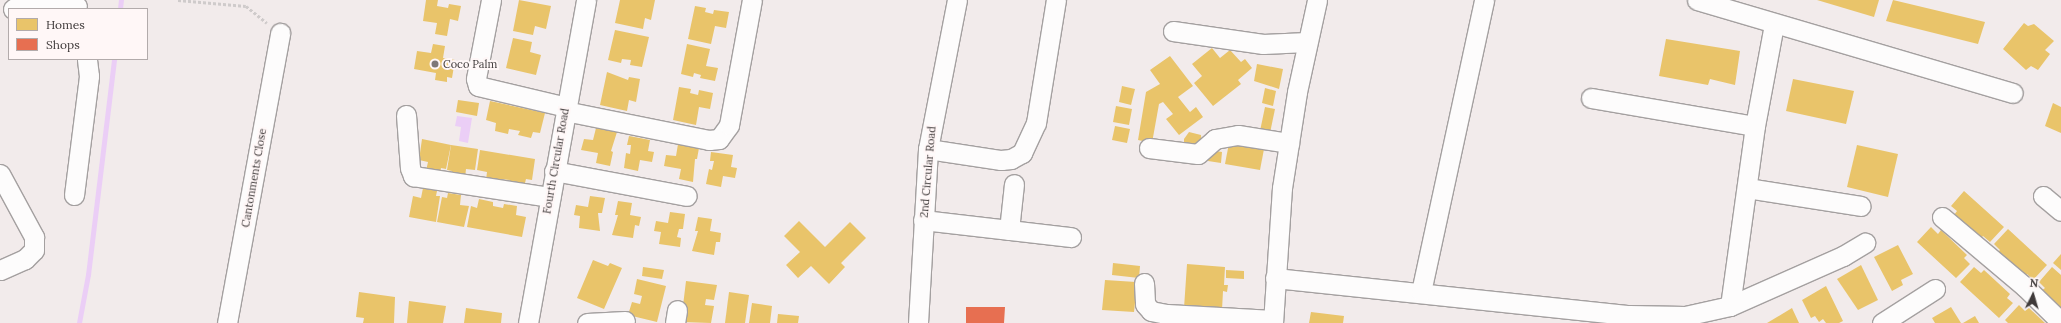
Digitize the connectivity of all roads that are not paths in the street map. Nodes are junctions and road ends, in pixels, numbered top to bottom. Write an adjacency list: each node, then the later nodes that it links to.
1 (491, 0): 18 (street)
2 (586, 0): 18 (street, Fourth Circular Road)
3 (752, 0): 18 (street)
4 (957, 0): 23 (street, 2nd Circular Road)
5 (1056, 0): 23 (street)
6 (1317, 0): 14 (street)
7 (1484, 0): 43 (street)
8 (1697, 0): 11 (street)
9 (76, 5): 10 (street)
10 (22, 6)
11 (1774, 24): 16 (street); 20 (street)
12 (1173, 31): 14 (street)
13 (280, 33): 49 (street, Cantonments Close)
14 (1307, 42): 21 (street)
15 (87, 60): 28 (street)
16 (2013, 93)
17 (1591, 98): 20 (street)
18 (565, 109): 24 (street, Fourth Circular Road)
19 (406, 115): 31 (street)
20 (1755, 126): 27 (street)
21 (1289, 143): 22 (street); 40 (street)
22 (1149, 148)
23 (928, 149): 35 (street, 2nd Circular Road)
24 (554, 171): 29 (street); 31 (street, Fourth Circular Road)
25 (0, 174): 39 (street)
26 (1014, 184): 36 (street)
27 (1747, 188): 32 (street); 44 (street)
28 (74, 196)
29 (687, 196)
30 (2043, 196): 33 (street)
31 (550, 197): 50 (street, Fourth Circular Road)
32 (1861, 206)
33 (2061, 211)
34 (1942, 217): 48 (street)
35 (924, 220): 36 (street); 52 (street, 2nd Circular Road)
36 (1009, 230): 37 (street)
37 (1071, 237)
38 (1865, 242): 44 (street)
39 (0, 270)
40 (1275, 278): 43 (street); 46 (street)
41 (1144, 283): 46 (street)
42 (1935, 289): 47 (street)
43 (1421, 292): 44 (street)
44 (1730, 306)
45 (625, 321): 51 (street)
46 (1273, 321)
47 (1886, 322)
48 (2061, 322)
49 (228, 323)
50 (528, 323)
51 (587, 323)
52 (918, 323)

